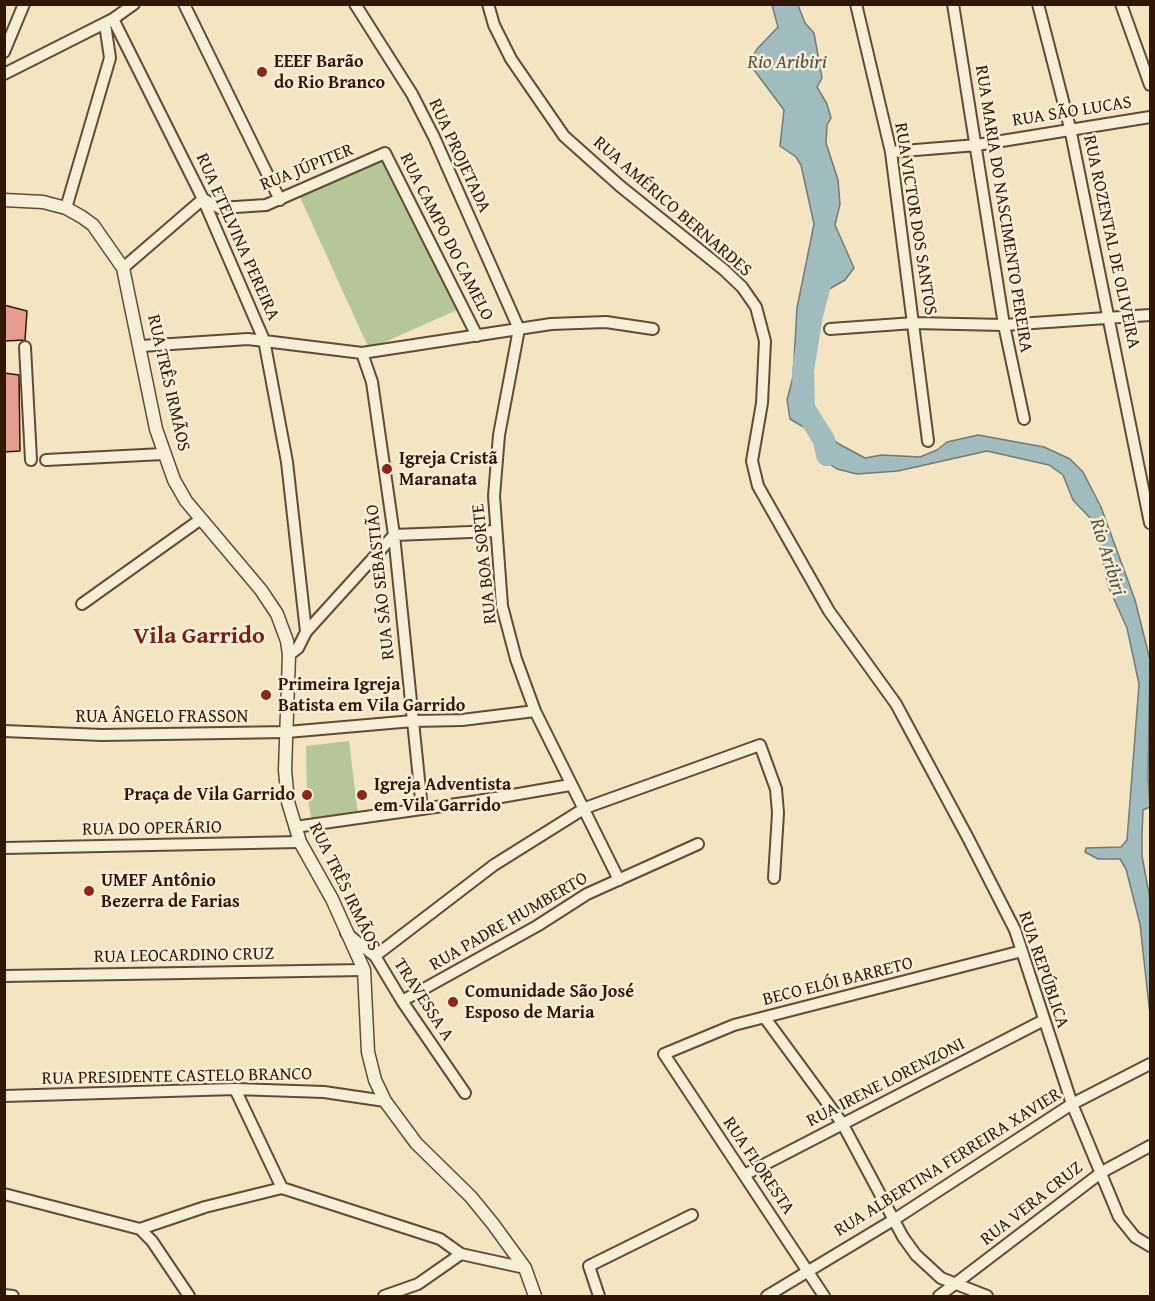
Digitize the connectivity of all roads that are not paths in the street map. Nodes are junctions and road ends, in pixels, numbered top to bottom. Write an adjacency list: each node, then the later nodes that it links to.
1 (24, 4): 11 (street)
2 (134, 4): 10 (street)
3 (184, 4): 21 (street)
4 (355, 4): 28 (street, RUA PROJETADA)
5 (488, 4): 49 (street, RUA AMÉRICO BERNARDES)
6 (856, 4): 17 (street, RUA VICTOR DOS SANTOS)
7 (952, 4): 16 (street, RUA MARIA DO NASCIMENTO PEREIRA)
8 (1038, 4): 15 (street, RUA ROZENTAL DE OLIVEIRA)
9 (1121, 4): 13 (street)
10 (109, 22): 12 (street); 19 (street, RUA ETELVINA PEREIRA); 22 (street)
11 (4, 52)
12 (4, 74)
13 (1150, 85)
14 (1150, 117): 15 (street, RUA SÃO LUCAS)
15 (1070, 128): 16 (street, RUA SÃO LUCAS); 25 (street, RUA ROZENTAL DE OLIVEIRA)
16 (977, 145): 17 (street, RUA SÃO LUCAS); 27 (street, RUA MARIA DO NASCIMENTO PEREIRA)
17 (891, 152): 26 (street, RUA VICTOR DOS SANTOS)
18 (385, 153): 21 (street, RUA JÚPITER); 31 (street, RUA CAMPO DO CAMELO)
19 (203, 199): 21 (street, RUA JÚPITER); 23 (street); 32 (street, RUA ETELVINA PEREIRA)
20 (4, 200): 22 (street, RUA TRÊS IRMÃOS)
21 (279, 200)
22 (66, 208): 23 (street, RUA TRÊS IRMÃOS)
23 (123, 268): 33 (street, RUA TRÊS IRMÃOS)
24 (1150, 315): 25 (street)
25 (1110, 316): 27 (street); 41 (street, RUA ROZENTAL DE OLIVEIRA)
26 (914, 323): 27 (street); 30 (street); 37 (street, RUA VICTOR DOS SANTOS)
27 (1004, 325): 36 (street, RUA MARIA DO NASCIMENTO PEREIRA)
28 (519, 329): 29 (street); 31 (street); 44 (street, RUA BOA SORTE)
29 (653, 329)
30 (830, 329)
31 (477, 336): 35 (street)
32 (264, 340): 33 (street); 35 (street); 47 (street, RUA ETELVINA PEREIRA)
33 (141, 346): 38 (street, RUA TRÊS IRMÃOS)
34 (25, 347): 39 (street)
35 (362, 353): 45 (street, RUA SÃO SEBASTIÃO)
36 (1024, 419)
37 (928, 441)
38 (163, 454): 40 (street); 42 (street, RUA TRÊS IRMÃOS)
39 (31, 460)
40 (46, 460)
41 (1149, 510): 43 (street, RUA ROZENTAL DE OLIVEIRA)
42 (201, 519): 46 (street); 48 (street, RUA TRÊS IRMÃOS)
43 (1150, 523)
44 (496, 531): 45 (street); 50 (street, RUA BOA SORTE)
45 (394, 535): 47 (street); 51 (street, RUA SÃO SEBASTIÃO)
46 (81, 604)
47 (306, 632): 48 (street)
48 (289, 655): 53 (street, RUA TRÊS IRMÃOS)
49 (896, 704): 64 (street, RUA REPÚBLICA)
50 (535, 711): 51 (street, RUA ÂNGELO FRASSON); 54 (street, RUA BOA SORTE)
51 (413, 721): 53 (street, RUA ÂNGELO FRASSON); 56 (street, RUA SÃO SEBASTIÃO)
52 (4, 731): 53 (street, RUA ÂNGELO FRASSON)
53 (287, 732): 57 (street, RUA TRÊS IRMÃOS)
54 (570, 785): 55 (street, RUA BOA SORTE); 56 (street)
55 (585, 808): 61 (street); 62 (street, RUA BOA SORTE); 65 (street)
56 (422, 809): 57 (street)
57 (295, 827): 58 (street, RUA TRÊS IRMÃOS)
58 (300, 842): 60 (street, RUA DO OPERÁRIO); 63 (street, RUA TRÊS IRMÃOS)
59 (698, 844): 62 (street, RUA PADRE HUMBERTO)
60 (4, 848)
61 (774, 878)
62 (619, 880): 68 (street, RUA PADRE HUMBERTO)
63 (346, 933): 65 (street, TRAVESSA A); 66 (street, RUA TRÊS IRMÃOS)
64 (1022, 951): 69 (street, BECO ELÓI BARRETO); 70 (street, RUA REPÚBLICA)
65 (375, 956): 68 (street, TRAVESSA A)
66 (364, 970): 67 (street, RUA LEOCARDINO CRUZ); 76 (street, RUA TRÊS IRMÃOS)
67 (4, 976)
68 (402, 1001): 74 (street, TRAVESSA A)
69 (765, 1018): 71 (street, BECO ELÓI BARRETO); 78 (street)
70 (1044, 1020): 77 (street, RUA REPÚBLICA); 78 (street, RUA IRENE LORENZONI)
71 (664, 1054): 81 (street, RUA FLORESTA)
72 (1150, 1064): 77 (street, RUA ALBERTINA FERREIRA XAVIER)
73 (234, 1089): 75 (street, RUA PRESIDENTE CASTELO BRANCO); 76 (street, RUA PRESIDENTE CASTELO BRANCO); 82 (street)
74 (465, 1093)
75 (4, 1096)
76 (385, 1101): 89 (street, RUA TRÊS IRMÃOS)
77 (1072, 1104): 80 (street, RUA REPÚBLICA); 85 (street, RUA ALBERTINA FERREIRA XAVIER)
78 (842, 1123): 81 (street, RUA IRENE LORENZONI); 85 (street)
79 (1150, 1146): 80 (street, RUA VERA CRUZ)
80 (1102, 1172): 87 (street, RUA REPÚBLICA); 91 (street, RUA VERA CRUZ)
81 (744, 1175): 90 (street, RUA FLORESTA)
82 (282, 1188): 86 (street); 88 (street)
83 (4, 1194): 86 (street)
84 (692, 1215): 97 (street)
85 (895, 1219): 90 (street, RUA ALBERTINA FERREIRA XAVIER); 91 (street)
86 (140, 1229): 94 (street)
87 (1150, 1246)
88 (461, 1254): 89 (street); 95 (street)
89 (525, 1268): 96 (street, RUA TRÊS IRMÃOS)
90 (808, 1270): 98 (street, RUA ALBERTINA FERREIRA XAVIER); 99 (street, RUA FLORESTA)
91 (957, 1283): 100 (street, RUA VERA CRUZ); 101 (street)
92 (4, 1295): 93 (street)
93 (13, 1296)
94 (189, 1296)
95 (384, 1296)
96 (536, 1296)
97 (599, 1296)
98 (767, 1296)
99 (824, 1296)
100 (939, 1296)
101 (987, 1296)

